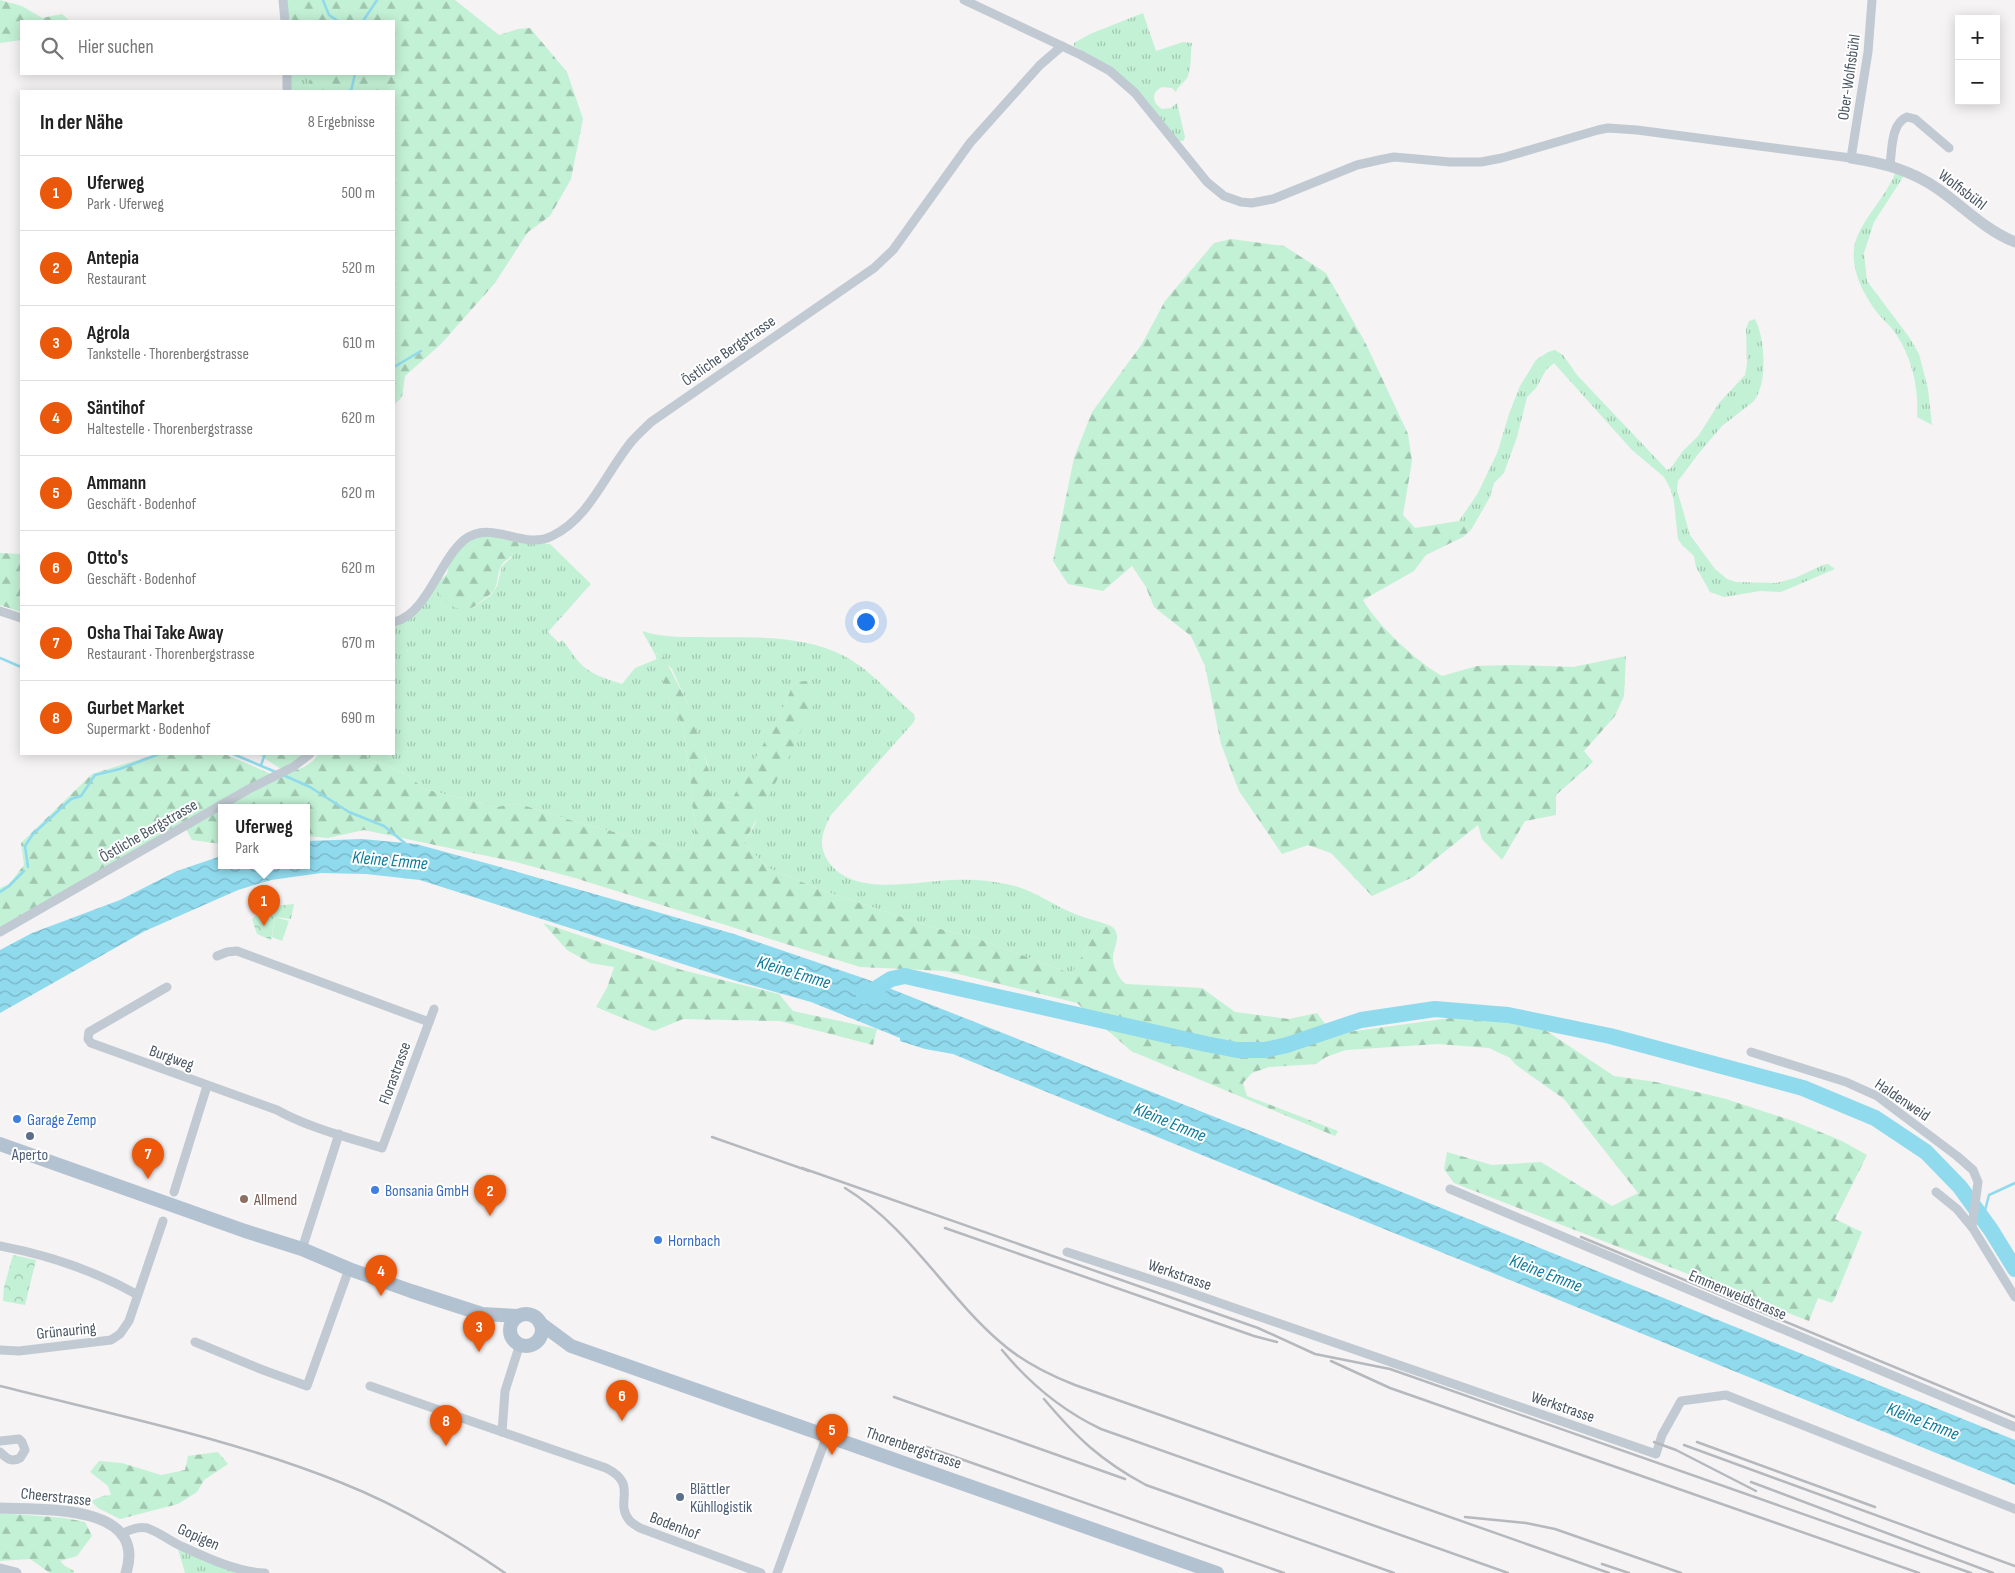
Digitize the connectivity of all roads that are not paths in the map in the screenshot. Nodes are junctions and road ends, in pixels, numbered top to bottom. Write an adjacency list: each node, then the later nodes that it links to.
1 (283, 0): 4 (street)
2 (964, 0): 5 (street)
3 (1872, 0): 9 (street, Ober-Wolfisbühl)
4 (285, 20)
5 (1062, 46): 9 (street); 14 (street, Östliche Bergstrasse)
6 (287, 75): 7 (street)
7 (287, 90)
8 (1949, 148): 10 (street, Wolfisbühl)
9 (1851, 158): 10 (street, Wolfisbühl)
10 (1890, 165): 11 (street, Wolfisbühl)
11 (2015, 242)
12 (0, 611): 13 (street)
13 (20, 618)
14 (395, 622)
15 (309, 755): 16 (street, Östliche Bergstrasse)
16 (225, 804)
17 (218, 808): 18 (street, Östliche Bergstrasse)
18 (0, 932)
19 (217, 956): 22 (street)
20 (166, 987): 24 (street, Burgweg)
21 (434, 1008): 22 (street, Florastrasse)
22 (429, 1022): 25 (street, Florastrasse)
23 (1751, 1052): 31 (street, Haldenweid)
24 (207, 1086): 25 (street, Burgweg); 28 (street)
25 (339, 1134): 33 (street)
26 (0, 1144): 33 (main road)
27 (1450, 1188): 46 (street, Emmenweidstrasse)
28 (174, 1192)
29 (1936, 1192): 31 (street)
30 (163, 1221): 36 (street, Grünauring)
31 (1972, 1223): 37 (street)
32 (0, 1246): 36 (street)
33 (302, 1249): 35 (main road)
34 (1067, 1252): 52 (street, Werkstrasse)
35 (349, 1269): 38 (main road); 42 (street)
36 (136, 1294): 44 (street, Grünauring)
37 (2015, 1297)
38 (482, 1314): 39 (main road); 41 (main road)
39 (518, 1316): 40 (main road); 41 (main road)
40 (540, 1323): 41 (main road); 43 (main road, Thorenbergstrasse)
41 (522, 1341): 43 (main road, Thorenbergstrasse); 47 (street)
42 (195, 1342)
43 (572, 1346): 48 (main road, Thorenbergstrasse)
44 (0, 1350)
45 (370, 1386): 47 (street, Bodenhof)
46 (2015, 1426)
47 (502, 1432): 58 (street, Bodenhof)
48 (828, 1435): 59 (street); 60 (main road, Thorenbergstrasse)
49 (0, 1440): 50 (street, Cheerstrasse)
50 (0, 1452)
51 (0, 1508): 53 (street, Cheerstrasse)
52 (2015, 1509)
53 (121, 1534): 56 (street); 57 (street, Gopigen)
54 (0, 1569): 55 (street)
55 (16, 1573)
56 (126, 1573)
57 (265, 1573)
58 (761, 1573)
59 (778, 1573)
60 (1217, 1573)

